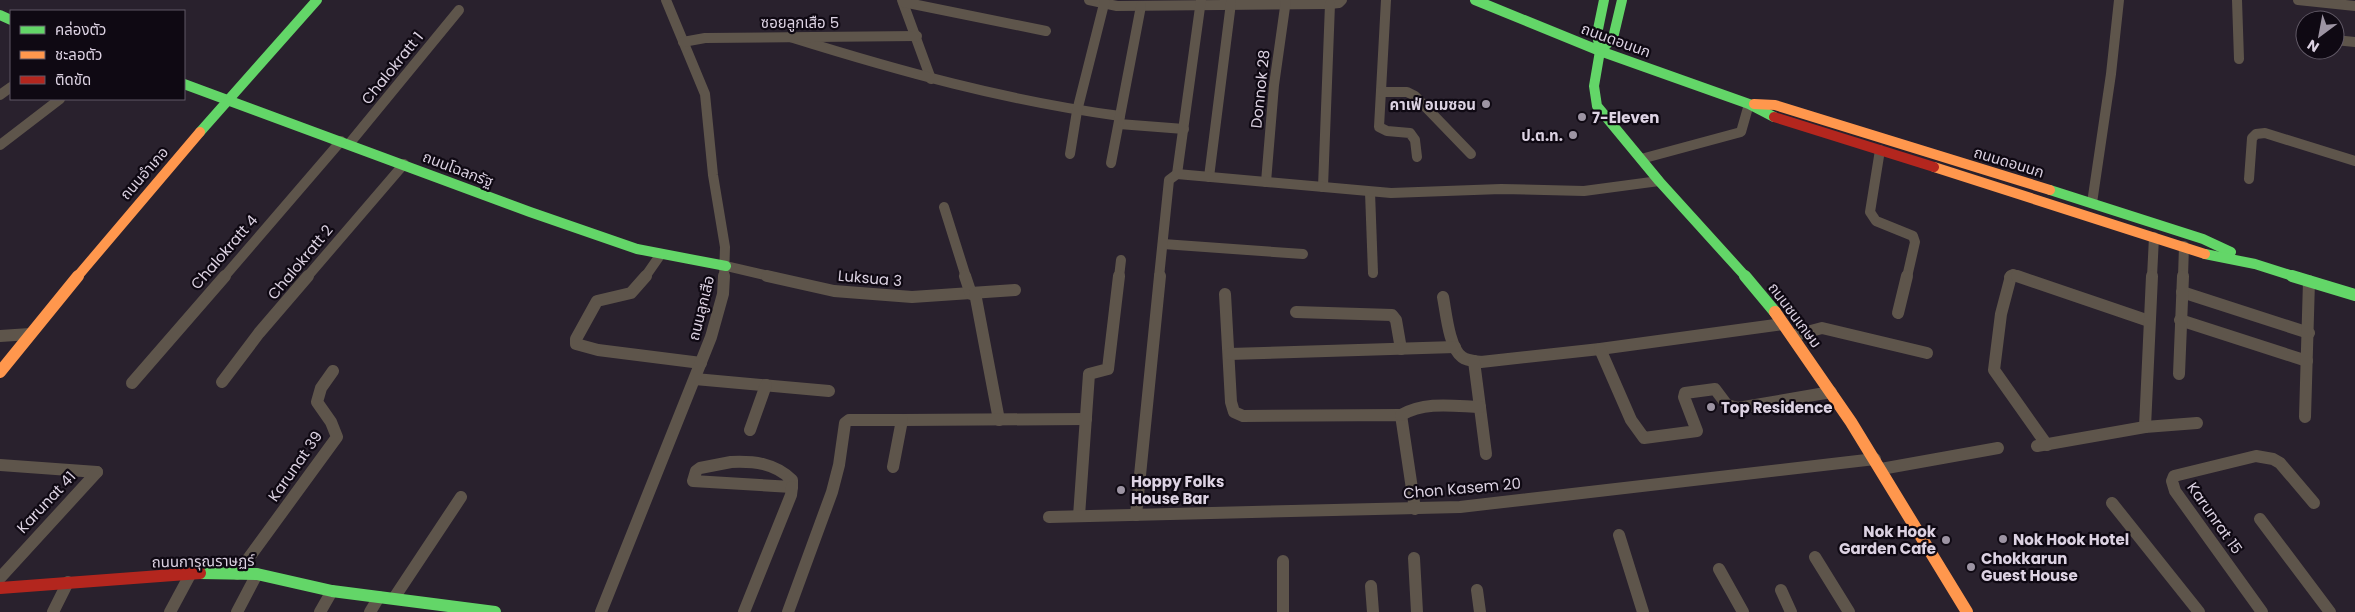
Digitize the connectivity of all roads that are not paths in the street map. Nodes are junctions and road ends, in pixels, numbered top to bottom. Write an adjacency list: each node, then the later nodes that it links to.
1 (317, 0): 31 (main road, ถนนอำเภอ)
2 (666, 0): 24 (street, ถนนลูกเสือ)
3 (1089, 0): 14 (street)
4 (1342, 0): 18 (street)
5 (1386, 0): 29 (street)
6 (1475, 0): 25 (main road, ถนนดอนนก)
7 (1604, 0): 25 (main road, ถนนชนเกษม)
8 (1622, 0): 25 (main road, ถนนชนเกษม)
9 (2119, 0): 53 (street)
10 (2237, 0): 26 (street)
11 (2298, 0): 19 (street)
12 (902, 1): 21 (street); 22 (street)
13 (1285, 1): 16 (street); 18 (street); 49 (street, Donnok 28)
14 (1104, 2): 17 (street); 33 (street)
15 (1201, 2): 16 (street); 17 (street); 35 (street)
16 (1231, 3): 47 (street)
17 (1145, 4): 34 (street)
18 (1330, 4): 51 (street)
19 (2355, 6)
20 (458, 10): 36 (street, Chalokratt 1)
21 (1046, 31)
22 (917, 36): 23 (street, ซอยลูกเสือ 5); 27 (street)
23 (790, 37): 24 (street, ซอยลูกเสือ 5); 27 (street)
24 (684, 42): 62 (street, ถนนลูกเสือ)
25 (1600, 51): 32 (main road, ถนนดอนนก); 42 (main road, ถนนชนเกษม)
26 (2239, 59)
27 (931, 78): 33 (street)
28 (185, 84): 31 (main road, ถนนโฉลกรัฐ)
29 (1380, 92): 40 (street); 41 (street)
30 (59, 100): 37 (street)
31 (226, 100): 36 (main road, ถนนโฉลกรัฐ); 77 (main road, ถนนอำเภอ)
32 (1749, 104): 38 (main road, ถนนดอนนก); 42 (street); 53 (main road, ถนนดอนนก)
33 (1077, 111): 34 (street); 39 (street)
34 (1119, 120): 35 (street); 45 (street)
35 (1184, 130): 46 (street)
36 (345, 143): 44 (main road, ถนนโฉลกรัฐ); 93 (street, Chalokratt 4)
37 (0, 145)
38 (1880, 150): 55 (main road, ถนนดอนนก); 72 (street)
39 (1070, 154)
40 (1471, 154)
41 (1417, 157)
42 (1641, 159): 50 (main road, ถนนชนเกษม)
43 (2355, 161): 48 (street)
44 (404, 164): 58 (main road, ถนนโฉลกรัฐ); 92 (street, Chalokratt 2)
45 (1111, 164)
46 (1177, 174): 47 (street); 56 (street)
47 (1209, 177): 49 (street)
48 (2249, 179)
49 (1266, 182): 51 (street)
50 (1659, 182): 52 (street); 75 (main road, ถนนชนเกษม)
51 (1323, 187): 52 (street)
52 (1370, 192): 63 (street)
53 (2092, 203): 61 (main road, ถนนดอนนก)
54 (944, 207): 67 (street)
55 (2154, 237): 57 (main road, ถนนดอนนก); 74 (street)
56 (1163, 244): 59 (street); 116 (street)
57 (2184, 246): 61 (main road, ถนนดอนนก); 66 (street)
58 (661, 254): 62 (main road, ถนนโฉลกรัฐ); 87 (street)
59 (1303, 254)
60 (1121, 260): 100 (street)
61 (2256, 264): 64 (main road, ถนนดอนนก)
62 (726, 266): 67 (street, Luksua 3); 87 (street, ถนนลูกเสือ)
63 (1373, 273)
64 (2309, 281): 69 (main road, ถนนดอนนก); 76 (street)
65 (1015, 290): 67 (street, Luksua 3)
66 (2182, 292): 73 (street); 76 (street)
67 (973, 294): 102 (street)
68 (1225, 294): 84 (street)
69 (2355, 295)
70 (1443, 297): 80 (street)
71 (1296, 312): 81 (street)
72 (1898, 313)
73 (2180, 320): 86 (street); 90 (street)
74 (2149, 321): 104 (street); 104 (street)
75 (1783, 324): 79 (main road, ถนนชนเกษม); 82 (street)
76 (2310, 333): 86 (street)
77 (30, 334): 78 (street); 88 (main road, ถนนอำเภอ)
78 (0, 336)
79 (1792, 336): 83 (street); 96 (main road, ถนนชนเกษม)
80 (1455, 348): 81 (street); 85 (street)
81 (1400, 349): 84 (street)
82 (1600, 349): 85 (street); 96 (street)
83 (1927, 353)
84 (1229, 354): 98 (street)
85 (1474, 361): 97 (street)
86 (2307, 361): 99 (street)
87 (701, 363): 91 (street, ถนนลูกเสือ)
88 (0, 372)
89 (333, 372): 126 (street, Karunat 39)
90 (2179, 374)
91 (695, 379): 94 (street); 143 (street, ถนนลูกเสือ)
92 (222, 382)
93 (132, 384)
94 (766, 385): 95 (street); 105 (street)
95 (829, 391)
96 (1831, 392): 108 (main road, ถนนชนเกษม)
97 (1480, 407): 98 (street); 107 (street)
98 (1401, 415): 115 (street)
99 (2305, 417)
100 (1086, 419): 102 (street); 118 (street)
101 (902, 420): 102 (street); 110 (street); 145 (street)
102 (999, 420)
103 (2197, 423): 104 (street)
104 (2145, 428)
105 (750, 430)
106 (1998, 448): 108 (street, Chon Kasem 20)
107 (1486, 454)
108 (1878, 464): 115 (street, Chon Kasem 20); 154 (main road, ถนนชนเกษม)
109 (0, 465): 128 (street, Karunat 41)
110 (893, 467)
111 (792, 487): 111 (street); 144 (street)
112 (461, 497): 136 (street)
113 (2112, 503): 155 (street)
114 (2314, 503): 156 (street, Karunrat 15)
115 (1416, 510): 116 (street, Chon Kasem 20)
116 (1136, 515): 118 (street, Chon Kasem 20)
117 (1049, 516): 118 (street, Chon Kasem 20)
118 (1079, 516)
119 (2260, 519): 157 (street)
120 (1620, 535): 150 (street)
121 (1815, 557): 153 (street)
122 (1414, 558): 148 (street)
123 (1283, 561): 146 (street)
124 (1718, 569): 151 (street)
125 (191, 573): 126 (main road, ถนนการุณราษฏร์); 129 (main road, ถนนการุณราษฏร์); 138 (street)
126 (237, 574): 127 (main road, ถนนการุณราษฏร์)
127 (257, 574): 134 (main road, ถนนการุณราษฏร์); 139 (street)
128 (0, 578)
129 (68, 582): 131 (main road, ถนนการุณราษฏร์); 137 (street)
130 (1371, 586): 147 (street)
131 (0, 588)
132 (1477, 590): 149 (street)
133 (1781, 590): 152 (street)
134 (332, 591): 135 (main road, ถนนการุณราษฏร์); 140 (street)
135 (379, 597): 136 (main road, ถนนการุณราษฏร์); 141 (street)
136 (394, 598): 142 (main road, ถนนการุณราษฏร์)
137 (53, 612)
138 (170, 612)
139 (237, 612)
140 (320, 612)
141 (370, 612)
142 (495, 612)
143 (602, 612)
144 (744, 612)
145 (788, 612)
146 (1283, 612)
147 (1373, 612)
148 (1417, 612)
149 (1480, 612)
150 (1643, 612)
151 (1743, 612)
152 (1791, 612)
153 (1849, 612)
154 (1967, 612)
155 (2199, 612)
156 (2262, 612)
157 (2330, 612)

